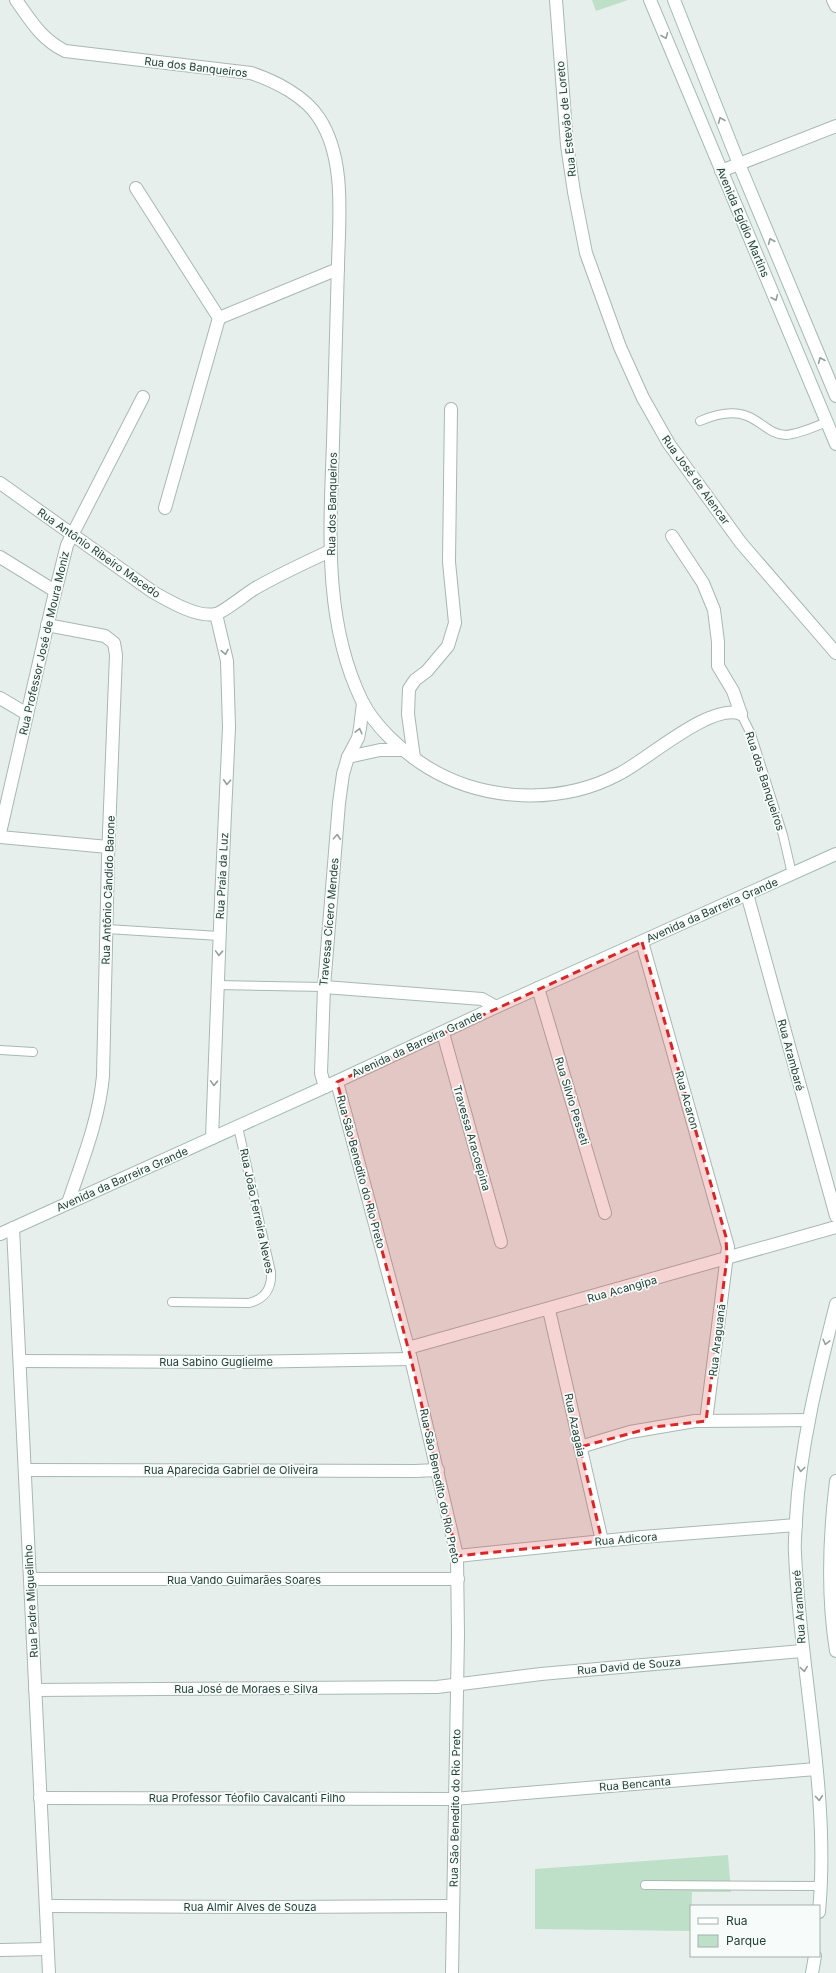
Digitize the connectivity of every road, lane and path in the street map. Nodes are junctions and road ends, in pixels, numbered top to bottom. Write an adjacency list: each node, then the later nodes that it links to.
1 (16, 0): 12 (street, Rua dos Banqueiros)
2 (556, 0): 11 (street, Rua Estevão de Loreto)
3 (650, 0): 9 (street, Avenida Egídio Martins, one-way to 9)
4 (674, 0): 8 (street, Avenida Egídio Martins, one-way to 4)
5 (833, 0): 6 (street)
6 (836, 6)
7 (836, 126): 8 (street)
8 (739, 164): 9 (street); 14 (street, Avenida Egídio Martins, one-way to 8)
9 (721, 171): 18 (street, Avenida Egídio Martins, one-way to 18)
10 (136, 188): 13 (street)
11 (582, 237): 29 (street, Rua José de Alencar)
12 (338, 268): 13 (street); 24 (street, Rua dos Banqueiros)
13 (219, 318): 21 (street)
14 (836, 396)
15 (142, 397): 22 (street, Rua Professor José de Moura Moniz)
16 (451, 409): 36 (street)
17 (700, 421): 18 (lane)
18 (827, 422): 19 (street, Avenida Egídio Martins)
19 (836, 444)
20 (0, 483): 22 (street, Rua Antônio Ribeiro Macedo)
21 (165, 508)
22 (72, 535): 26 (street, Rua Professor José de Moura Moniz); 27 (street, Rua Antônio Ribeiro Macedo)
23 (672, 536): 33 (street)
24 (330, 552): 27 (street); 31 (street, Rua dos Banqueiros)
25 (0, 557): 26 (street)
26 (55, 591): 28 (street, Rua Professor José de Moura Moniz)
27 (216, 614): 44 (street, Rua Praia da Luz, one-way to 44)
28 (47, 625): 32 (street, Rua Professor José de Moura Moniz); 39 (street, Rua Antônio Cândido Barone)
29 (836, 653)
30 (0, 698): 32 (street)
31 (363, 703): 34 (street, Rua dos Banqueiros); 35 (street, Travessa Cícero Mendes, one-way to 31)
32 (27, 714): 37 (street, Rua Professor José de Moura Moniz)
33 (740, 714): 36 (street, Rua dos Banqueiros); 41 (lane, Rua dos Banqueiros)
34 (401, 750): 35 (street); 36 (street, Rua dos Banqueiros)
35 (348, 757): 47 (street, Travessa Cícero Mendes, one-way to 35)
36 (414, 758)
37 (0, 833)
38 (0, 837): 39 (street)
39 (108, 847): 43 (street, Rua Antônio Cândido Barone)
40 (835, 855): 41 (street, Avenida da Barreira Grande)
41 (792, 874): 42 (street, Avenida da Barreira Grande)
42 (747, 894): 45 (street, Avenida da Barreira Grande); 59 (street, Rua Arambaré)
43 (107, 929): 44 (lane); 57 (street, Rua Antônio Cândido Barone)
44 (219, 936): 46 (street, Rua Praia da Luz, one-way to 46)
45 (642, 942): 48 (street, Avenida da Barreira Grande); 64 (street, Rua Acaron)
46 (218, 985): 47 (lane); 56 (street, Rua Praia da Luz, one-way to 56)
47 (324, 987): 49 (street); 54 (street, Travessa Cícero Mendes)
48 (538, 988): 49 (street, Avenida da Barreira Grande); 58 (street, Rua Silvio Pesseti)
49 (496, 1007): 50 (street, Avenida da Barreira Grande)
50 (443, 1033): 53 (street, Avenida da Barreira Grande); 63 (street, Travessa Aracoepina)
51 (0, 1050): 52 (lane)
52 (33, 1052)
53 (337, 1082): 54 (street, Avenida da Barreira Grande); 68 (street, Rua São Benedito do Rio Preto)
54 (325, 1087): 55 (street, Avenida da Barreira Grande)
55 (238, 1127): 56 (street, Avenida da Barreira Grande); 65 (lane, Rua João Ferreira Neves)
56 (212, 1138): 57 (street, Avenida da Barreira Grande)
57 (68, 1203): 61 (street, Avenida da Barreira Grande)
58 (605, 1213)
59 (836, 1216)
60 (836, 1227): 64 (street, Rua Acangipa)
61 (13, 1228): 62 (street, Avenida da Barreira Grande); 69 (street, Rua Padre Miguelinho)
62 (0, 1234)
63 (502, 1242)
64 (727, 1258): 67 (street, Rua Acangipa); 71 (street, Rua Araguanã)
65 (172, 1302)
66 (836, 1304): 70 (street, Rua Arambaré, one-way to 70)
67 (549, 1310): 68 (street, Rua Acangipa); 72 (street, Rua Azagaia)
68 (410, 1354): 69 (street, Rua Sabino Guglielme); 74 (street, Rua São Benedito do Rio Preto)
69 (20, 1361): 73 (street, Rua Padre Miguelinho)
70 (809, 1420): 71 (street); 76 (street, Rua Arambaré, one-way to 76)
71 (706, 1421): 72 (street)
72 (580, 1448): 77 (street, Rua Azagaia)
73 (25, 1470): 74 (street, Rua Aparecida Gabriel de Oliveira); 79 (street, Rua Padre Miguelinho)
74 (438, 1470): 78 (street, Rua São Benedito do Rio Preto)
75 (836, 1486): 81 (street)
76 (796, 1525): 77 (street, Rua Adicora); 82 (street, Rua Arambaré)
77 (602, 1541): 78 (street, Rua Adicora)
78 (457, 1556): 80 (street, Rua São Benedito do Rio Preto)
79 (30, 1579): 80 (street, Rua Vando Guimarães Soares); 85 (street, Rua Padre Miguelinho)
80 (458, 1579): 84 (street, Rua São Benedito do Rio Preto)
81 (834, 1610): 83 (street)
82 (802, 1651): 84 (street, Rua David de Souza); 86 (street, Rua Arambaré, one-way to 86)
83 (836, 1651)
84 (457, 1685): 85 (street, Rua José de Moraes e Silva); 88 (street, Rua São Benedito do Rio Preto)
85 (35, 1690): 87 (street, Rua Padre Miguelinho)
86 (816, 1769): 88 (street, Rua Bencanta); 90 (street, Rua Arambaré, one-way to 90)
87 (40, 1798): 88 (street, Rua Professor Téofilo Cavalcanti Filho); 92 (street, Rua Padre Miguelinho)
88 (454, 1799): 93 (street, Rua São Benedito do Rio Preto)
89 (645, 1885): 90 (lane)
90 (821, 1886): 91 (street, Rua Arambaré)
91 (820, 1905)
92 (46, 1906): 93 (street, Rua Almir Alves de Souza); 94 (street, Rua Padre Miguelinho)
93 (453, 1906): 98 (street, Rua São Benedito do Rio Preto)
94 (48, 1949): 95 (street); 97 (street, Rua Padre Miguelinho)
95 (0, 1950)
96 (815, 1957): 99 (street)
97 (48, 1973)
98 (452, 1973)
99 (812, 1973)

